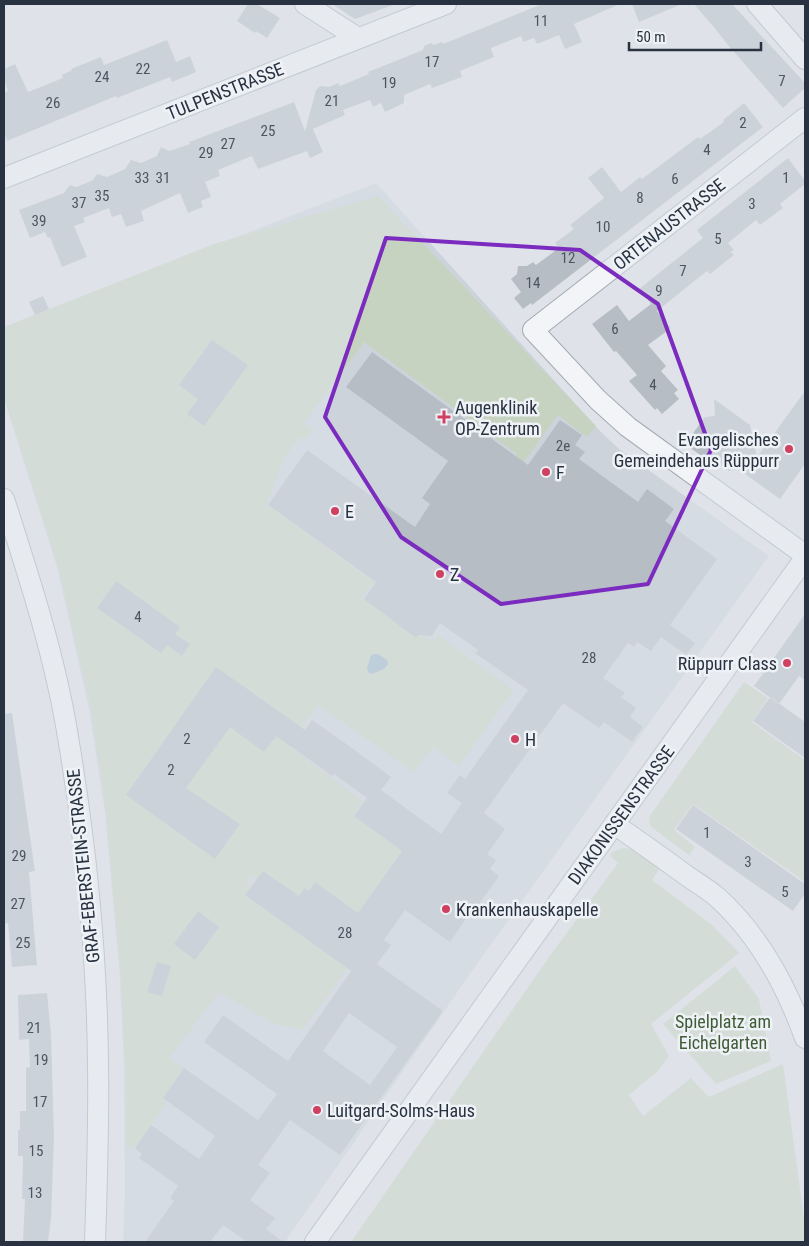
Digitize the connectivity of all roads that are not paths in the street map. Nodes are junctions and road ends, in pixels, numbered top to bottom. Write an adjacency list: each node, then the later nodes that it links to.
1 (305, 4): 4 (street)
2 (446, 4): 4 (street, TULPENSTRASSE)
3 (757, 4): 5 (street)
4 (358, 38): 7 (street, TULPENSTRASSE)
5 (805, 59)
6 (805, 118): 9 (street, ORTENAUSTRASSE)
7 (4, 178)
8 (4, 500): 12 (street, GRAF-EBERSTEIN-STRASSE)
9 (805, 557): 10 (street, DIAKONISSENSTRASSE)
10 (614, 824): 11 (street); 13 (street, DIAKONISSENSTRASSE)
11 (805, 1038)
12 (95, 1242)
13 (315, 1242)

